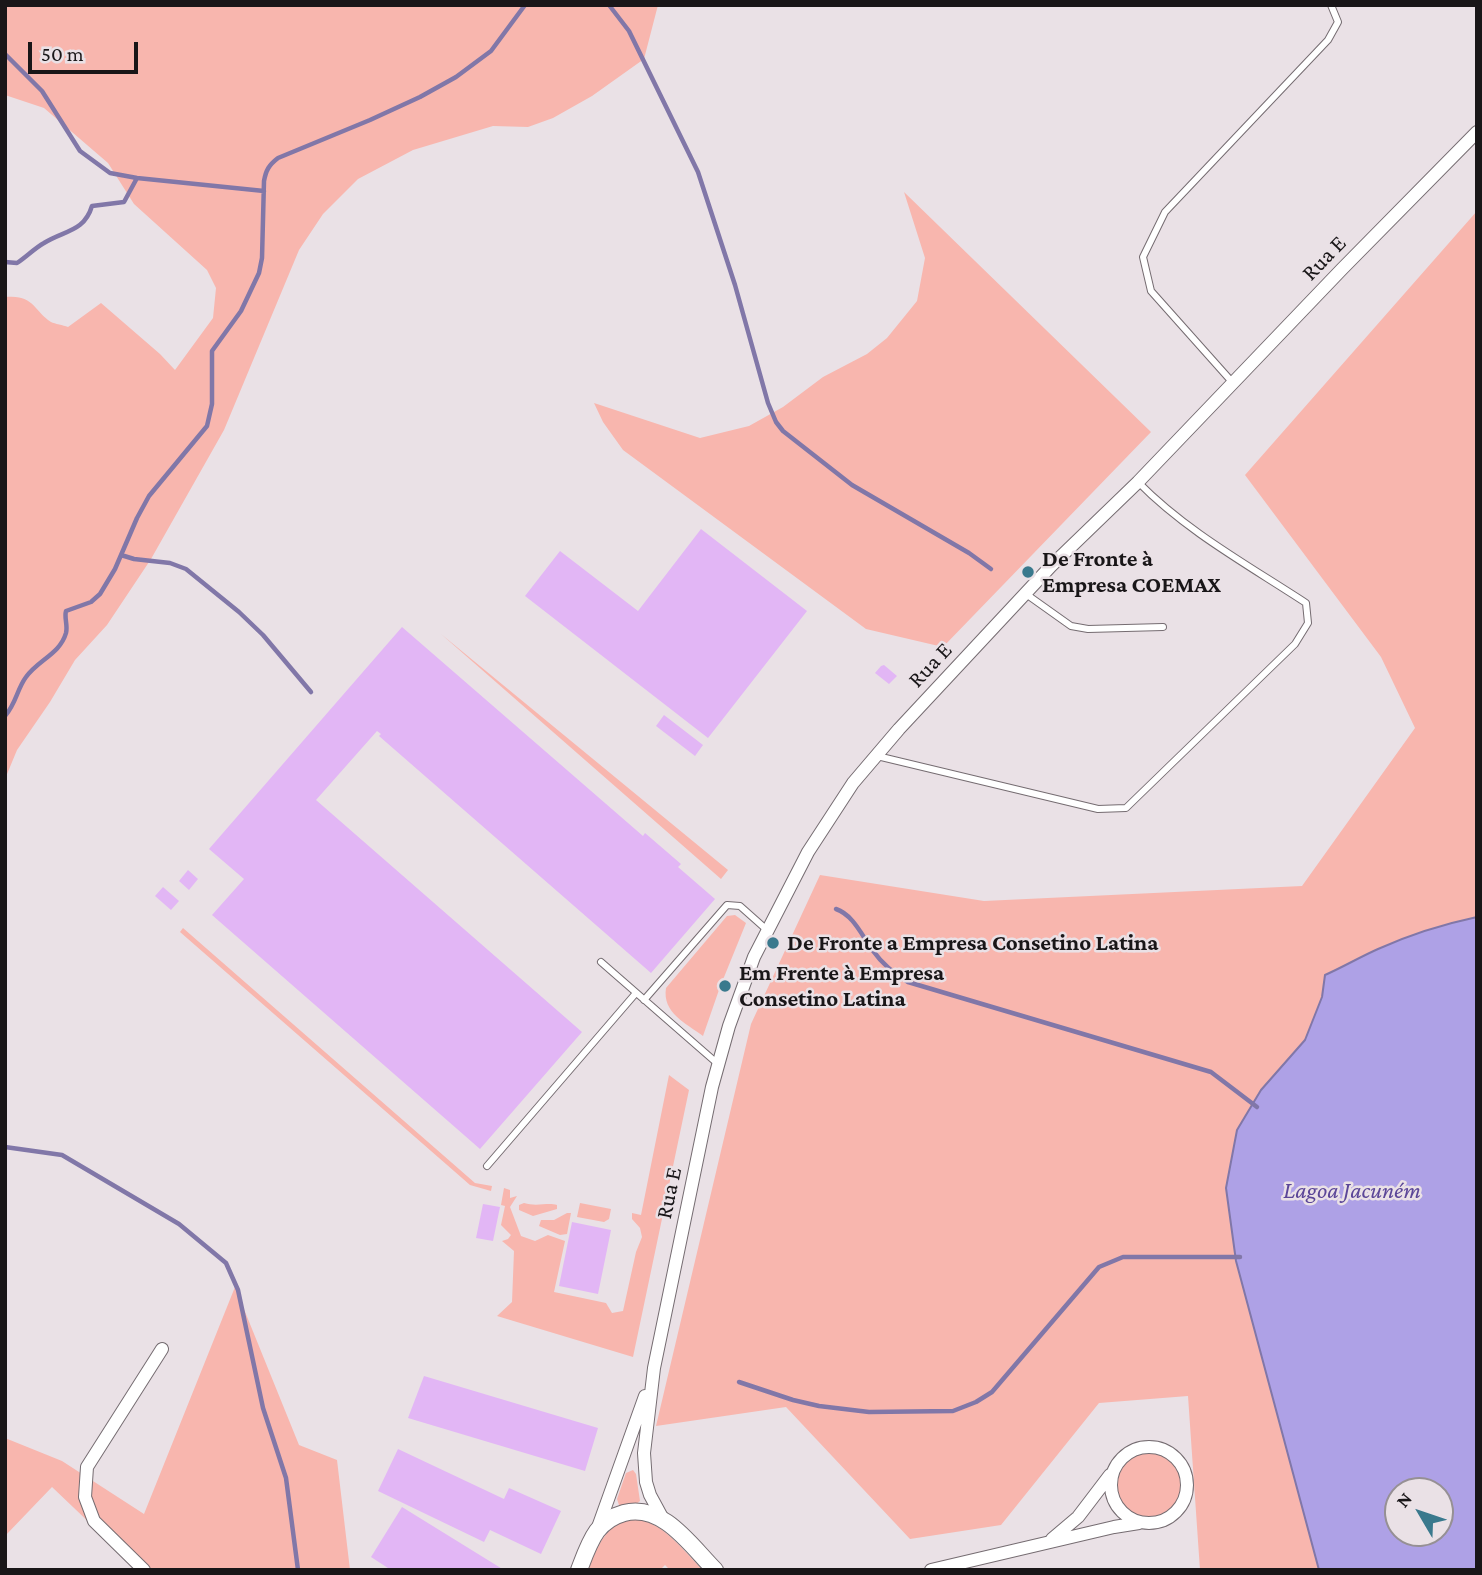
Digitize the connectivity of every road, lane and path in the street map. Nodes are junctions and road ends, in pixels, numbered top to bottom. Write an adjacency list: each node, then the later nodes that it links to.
1 (1331, 5): 3 (lane)
2 (1477, 132): 3 (street, Rua E)
3 (1233, 383): 4 (street, Rua E)
4 (1138, 482): 5 (street, Rua E); 7 (lane)
5 (1026, 594): 6 (lane); 7 (street, Rua E)
6 (1163, 627)
7 (875, 755): 8 (street, Rua E)
8 (767, 930): 11 (lane); 12 (street, Rua E)
9 (601, 962): 10 (lane)
10 (636, 993): 11 (lane); 13 (lane)
11 (645, 1000): 12 (lane)
12 (718, 1063): 15 (street, Rua E)
13 (487, 1166)
14 (162, 1349): 21 (street)
15 (654, 1368): 17 (street, Rua E); 19 (street, Rua E)
16 (1114, 1469): 18 (street); 18 (street); 20 (street)
17 (663, 1519): 19 (street); 23 (street)
18 (1143, 1523): 20 (street)
19 (596, 1532): 22 (street)
20 (1047, 1543): 24 (street)
21 (144, 1570)
22 (579, 1570)
23 (715, 1570)
24 (931, 1570)

